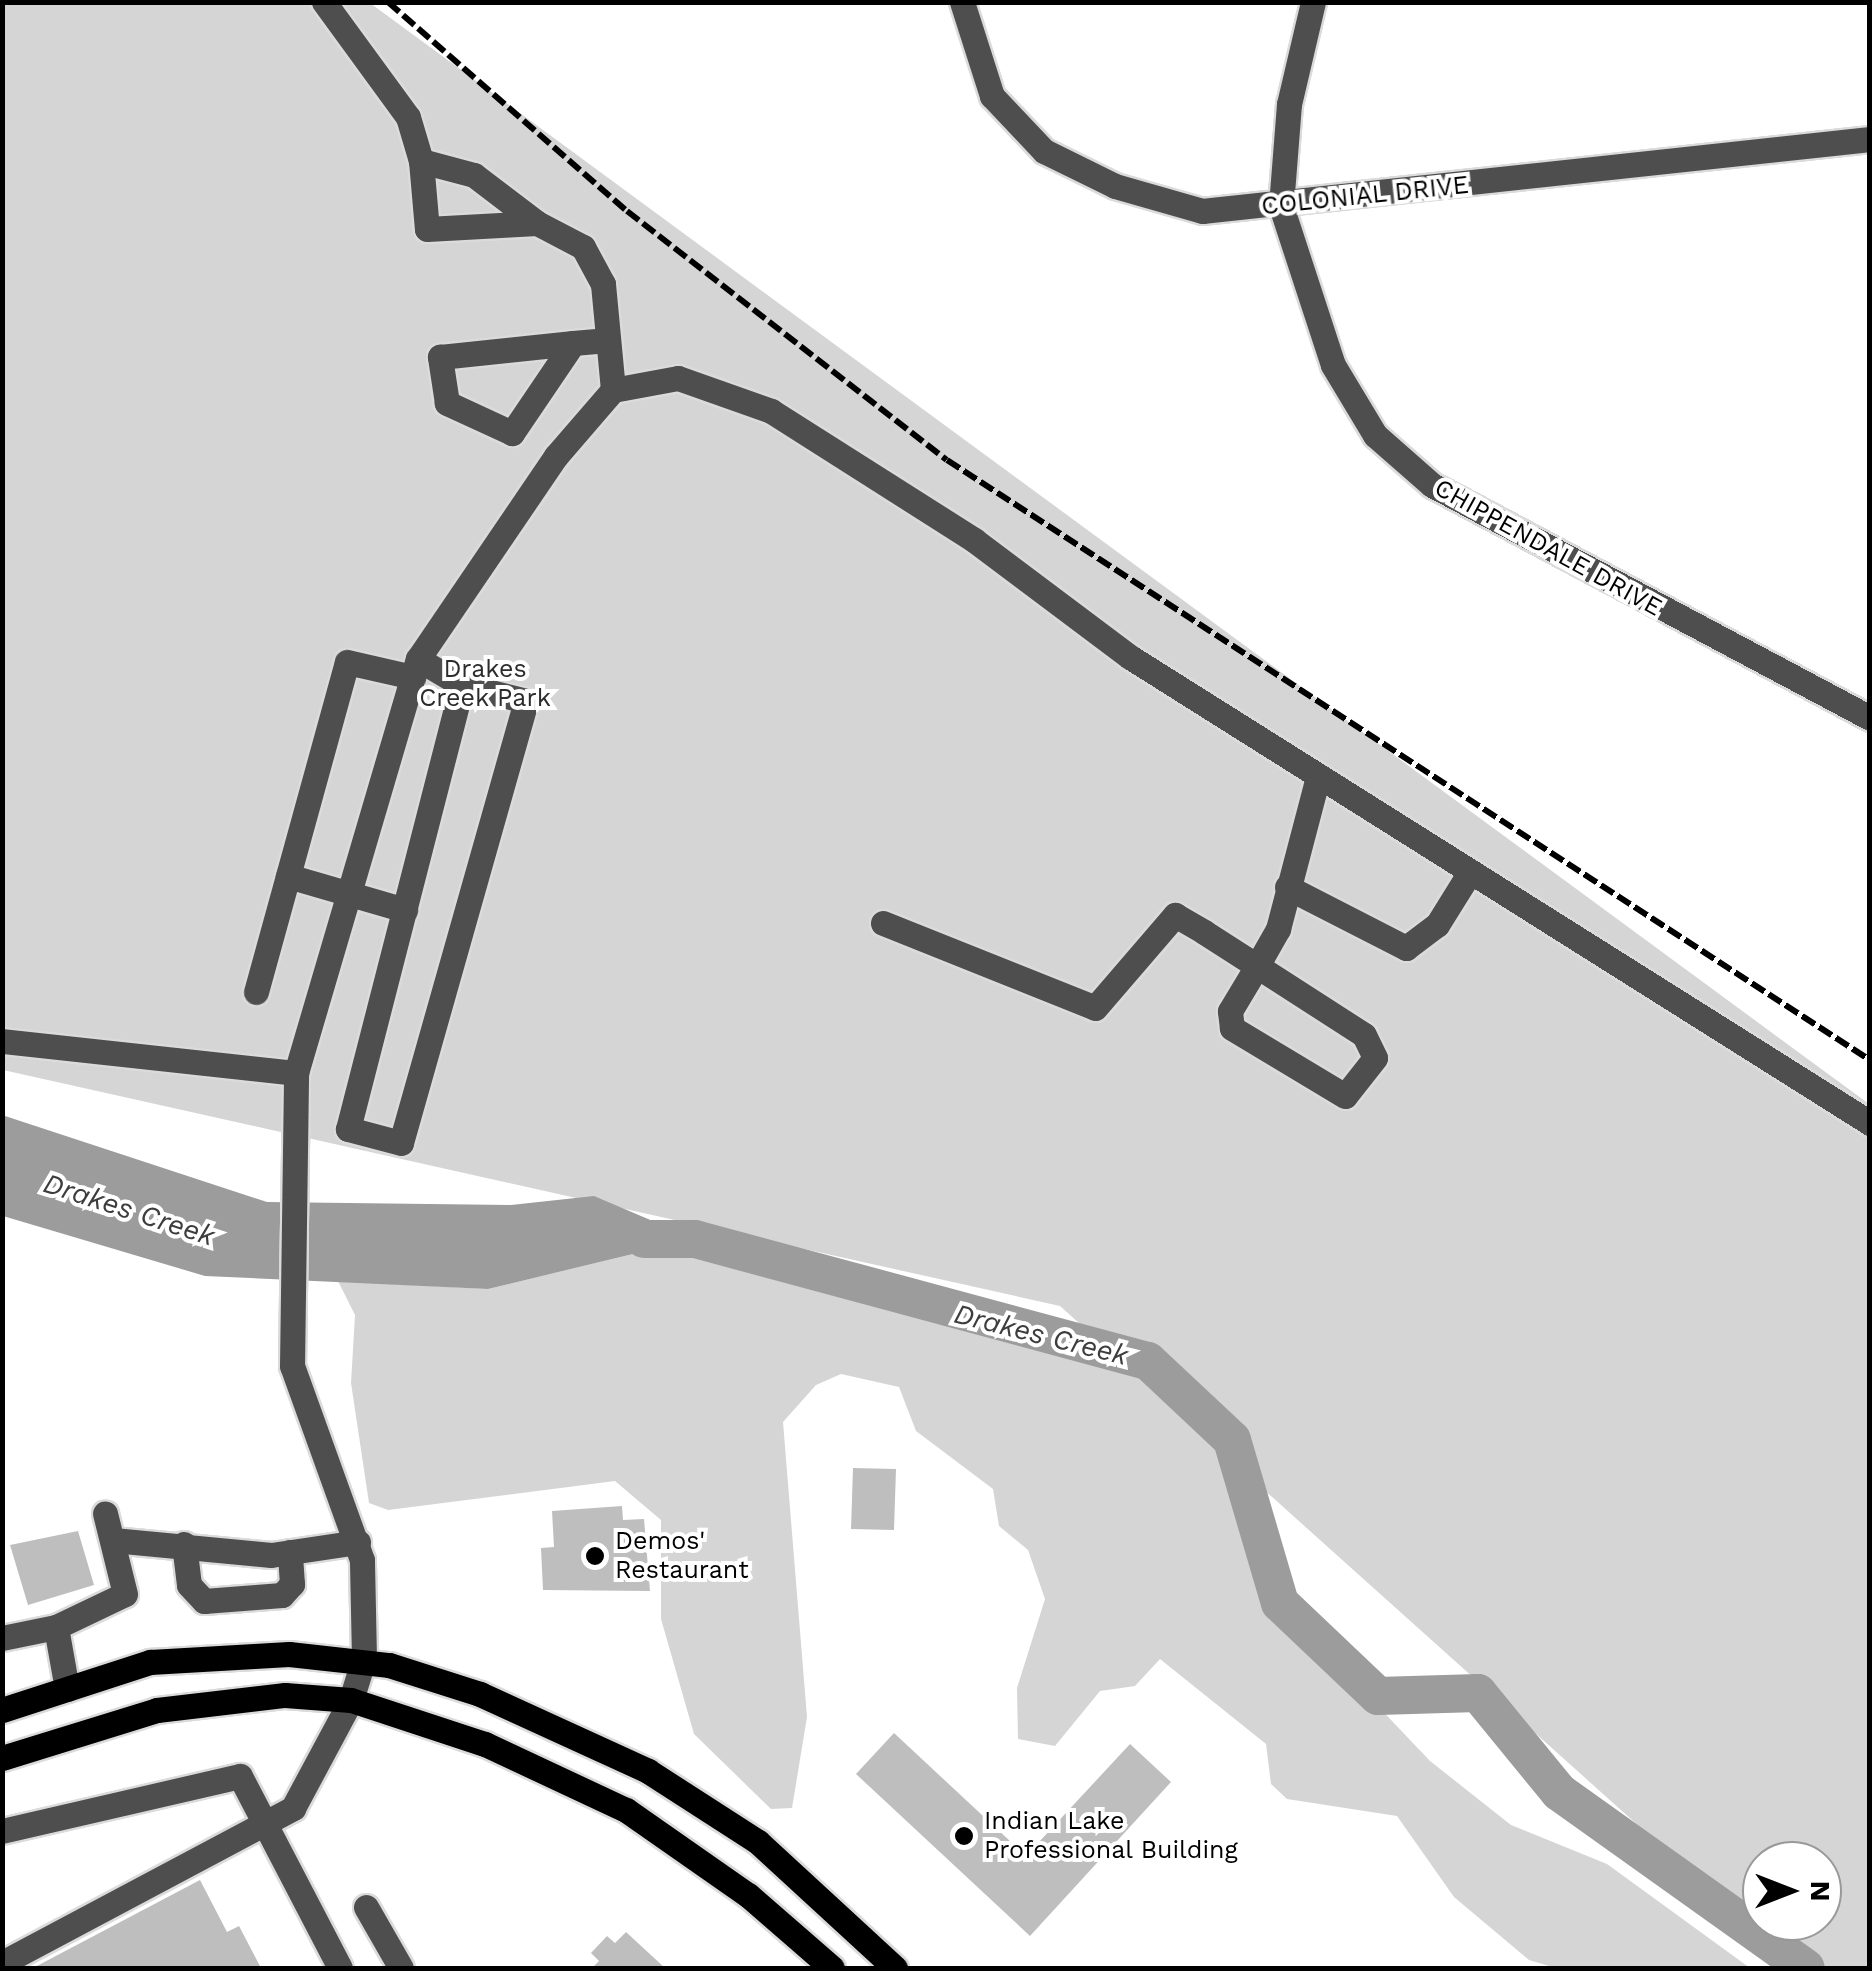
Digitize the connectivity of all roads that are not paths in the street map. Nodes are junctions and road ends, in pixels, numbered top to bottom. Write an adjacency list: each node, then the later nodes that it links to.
1 (324, 2): 5 (street)
2 (962, 2): 6 (street, COLONIAL DRIVE)
3 (1313, 2): 6 (street, CHIPPENDALE DRIVE)
4 (1870, 139): 6 (street, COLONIAL DRIVE)
5 (421, 161): 7 (street); 7 (street)
6 (1280, 206): 13 (street, CHIPPENDALE DRIVE)
7 (537, 223): 8 (street)
8 (608, 340): 9 (street); 10 (street)
9 (573, 343): 9 (street)
10 (612, 390): 11 (street); 14 (street)
11 (416, 668): 12 (street); 16 (street); 18 (street)
12 (462, 685): 19 (street); 19 (street)
13 (1870, 718)
14 (1318, 776): 15 (street); 17 (street)
15 (1470, 872): 17 (street); 25 (street)
16 (288, 876): 18 (street); 22 (street)
17 (1288, 887): 21 (street)
18 (349, 894): 19 (street); 24 (street)
19 (405, 910)
20 (883, 923): 21 (street)
21 (1257, 966): 21 (street)
22 (256, 992)
23 (2, 1041): 24 (street)
24 (296, 1073): 28 (street)
25 (1870, 1123)
26 (105, 1512): 27 (street)
27 (114, 1540): 29 (street); 31 (street)
28 (358, 1542): 30 (street); 33 (street)
29 (184, 1544): 30 (street); 30 (street)
30 (290, 1552)
31 (56, 1627): 32 (street); 34 (street)
32 (2, 1638)
33 (364, 1658): 34 (main road); 35 (street); 45 (main road)
34 (68, 1689): 36 (main road)
35 (352, 1700): 37 (main road); 38 (street); 44 (main road)
36 (2, 1710)
37 (2, 1758)
38 (266, 1824): 39 (street); 41 (street); 42 (street)
39 (2, 1831)
40 (366, 1907): 43 (street)
41 (2, 1963)
42 (340, 1968)
43 (402, 1968)
44 (832, 1968)
45 (895, 1968)

